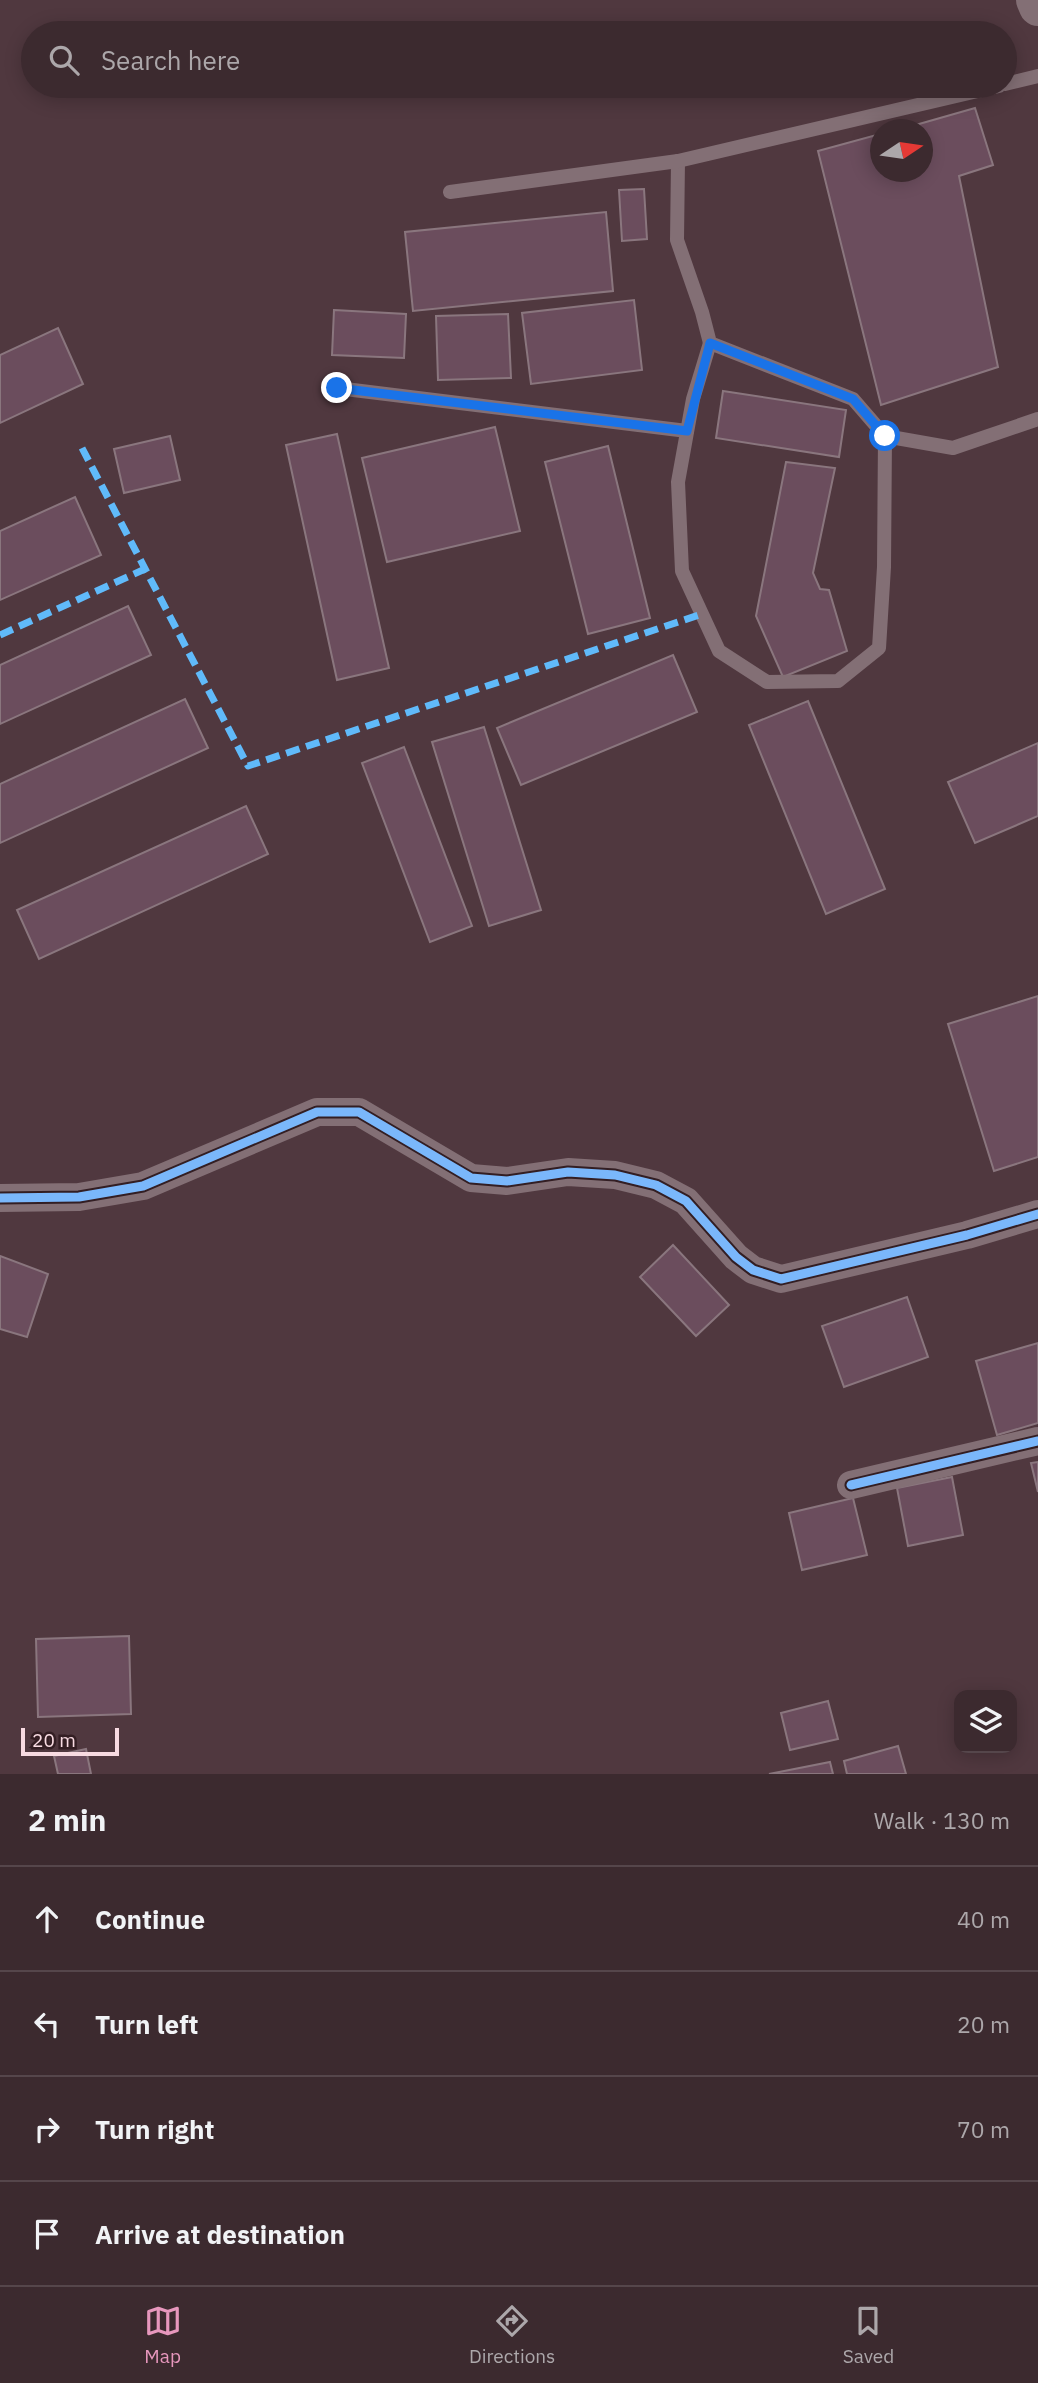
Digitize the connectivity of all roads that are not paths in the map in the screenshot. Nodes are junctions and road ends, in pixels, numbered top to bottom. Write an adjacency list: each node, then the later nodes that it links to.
1 (1035, 0): 2 (main road)
2 (1038, 7)
3 (1038, 76): 4 (lane)
4 (1017, 81)
5 (948, 98): 6 (lane)
6 (678, 161): 7 (lane); 8 (lane)
7 (450, 192)
8 (710, 343): 11 (lane); 12 (lane)
9 (337, 388): 11 (lane)
10 (1038, 419): 12 (lane)
11 (687, 431): 12 (lane)
12 (885, 436)
13 (0, 1198): 14 (street)
14 (1038, 1214)
15 (1038, 1441): 16 (street)
16 (851, 1485)

